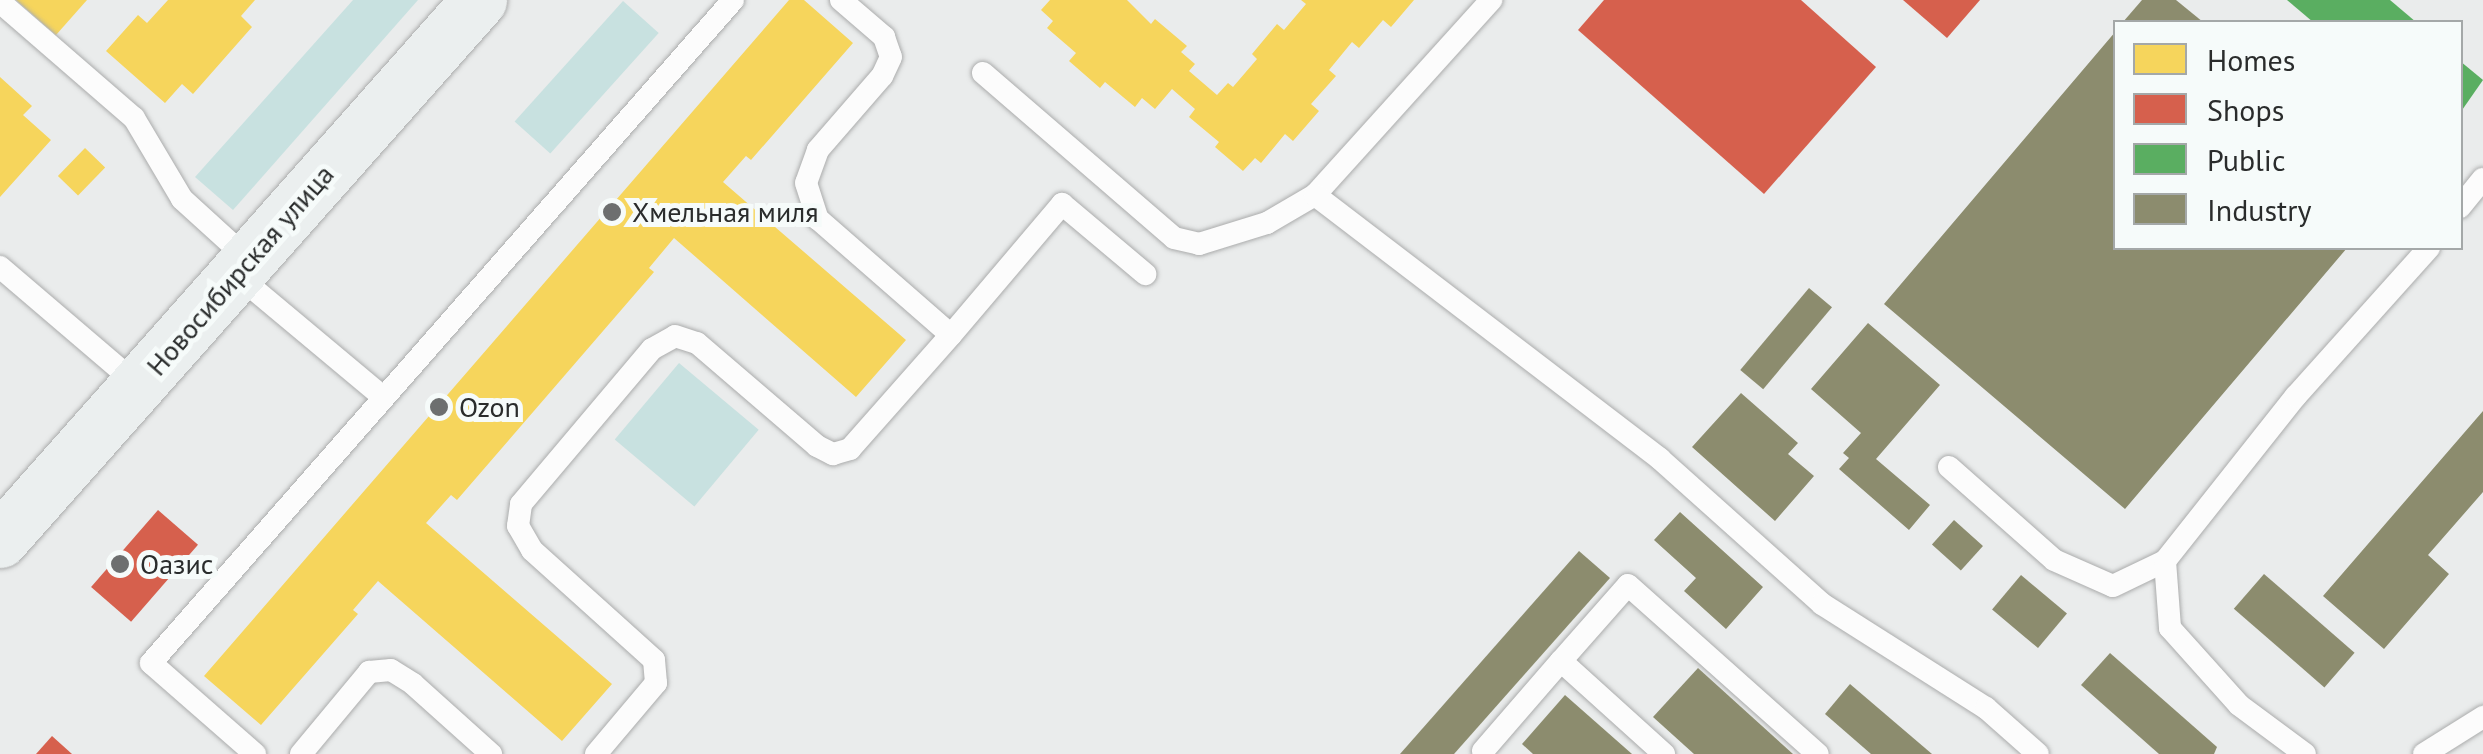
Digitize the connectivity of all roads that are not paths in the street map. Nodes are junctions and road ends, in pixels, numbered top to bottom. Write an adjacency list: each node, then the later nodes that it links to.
1 (479, 0): 12 (street, Новосибирская улица)
2 (733, 0): 16 (lane)
3 (842, 0): 14 (lane)
4 (1491, 0): 8 (lane)
5 (0, 2): 12 (lane)
6 (983, 73): 8 (lane)
7 (2482, 183): 9 (lane)
8 (1315, 195): 29 (lane)
9 (2463, 204)
10 (2426, 250): 19 (lane)
11 (0, 267): 15 (lane)
12 (243, 268): 15 (street, Новосибирская улица); 16 (lane)
13 (1145, 274): 14 (lane)
14 (950, 336): 26 (lane)
15 (138, 386): 18 (street, Новосибирская улица)
16 (384, 397): 23 (lane)
17 (1949, 468): 19 (lane)
18 (0, 540)
19 (2165, 560): 30 (lane)
20 (1561, 661): 22 (lane); 27 (lane); 28 (lane)
21 (2483, 717): 31 (lane)
22 (1484, 753)
23 (255, 754)
24 (300, 754): 25 (lane)
25 (491, 754)
26 (596, 754)
27 (1664, 754)
28 (1818, 754)
29 (2038, 754)
30 (2306, 754)
31 (2424, 754)

